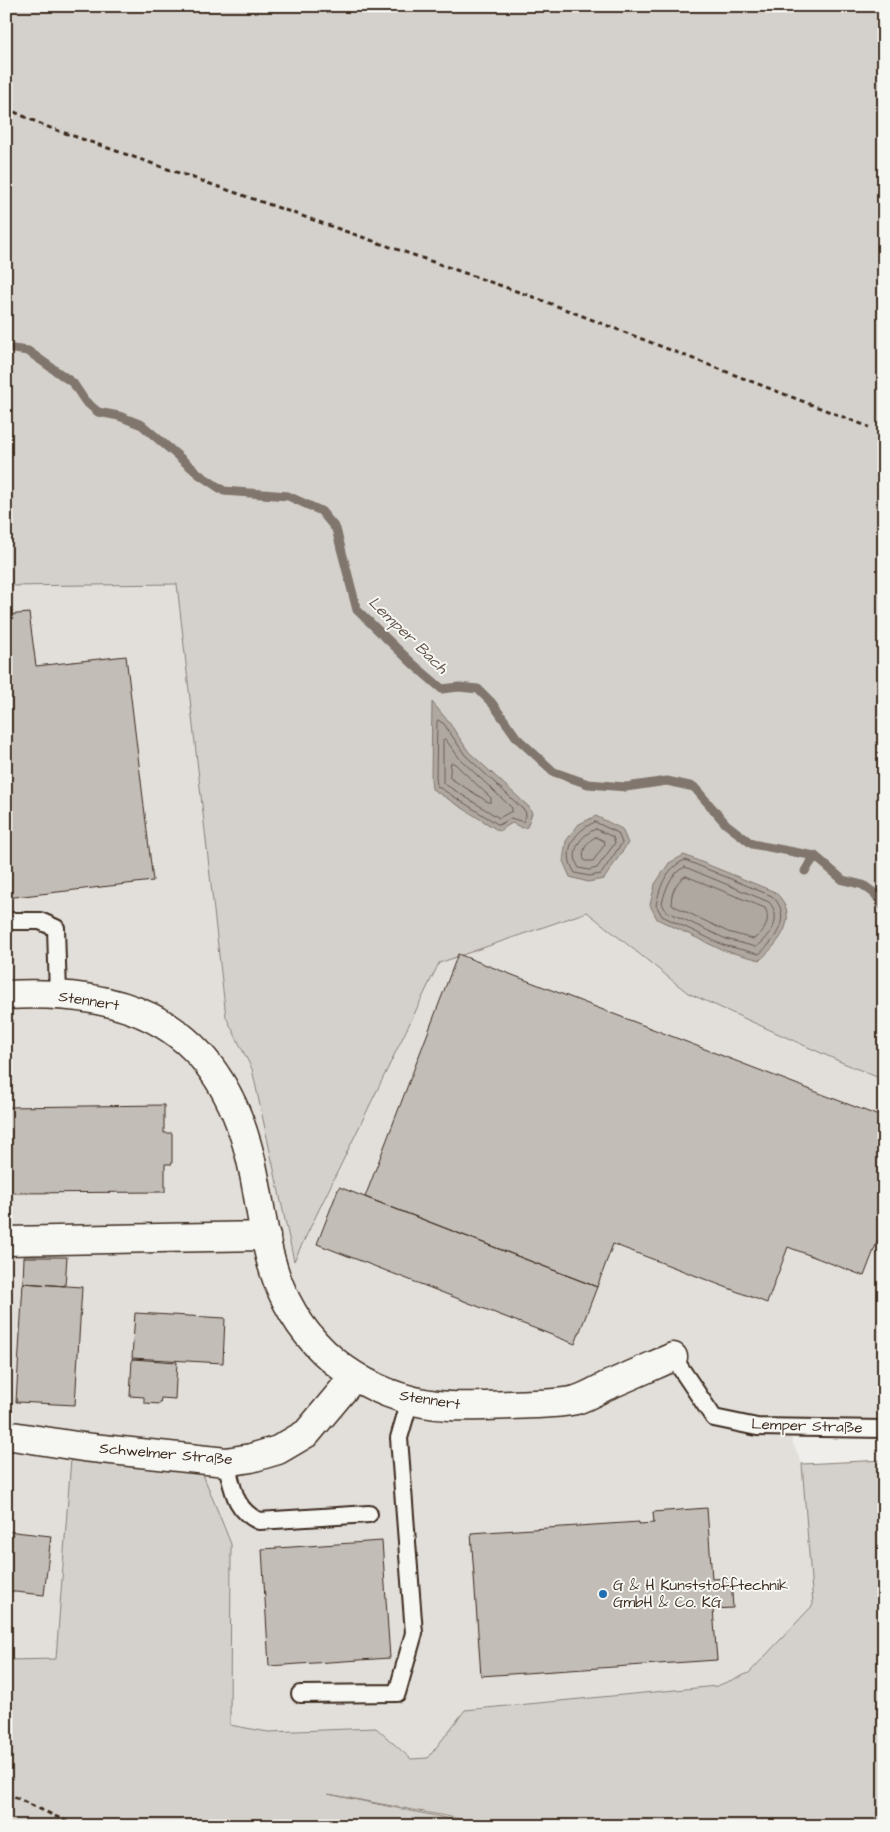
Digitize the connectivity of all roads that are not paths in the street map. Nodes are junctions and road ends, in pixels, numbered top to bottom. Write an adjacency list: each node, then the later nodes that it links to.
1 (6, 921): 3 (lane)
2 (6, 995): 3 (street, Stennert)
3 (58, 995): 4 (street, Stennert)
4 (266, 1236): 5 (street); 7 (street, Stennert)
5 (6, 1241)
6 (673, 1357): 8 (street, Stennert); 9 (lane, Lemper Straße)
7 (354, 1377): 8 (street, Stennert); 11 (street, Schwelmer Straße)
8 (410, 1400): 13 (lane)
9 (884, 1429)
10 (6, 1435): 11 (street, Schwelmer Straße)
11 (226, 1462): 12 (lane)
12 (368, 1514)
13 (300, 1694)

